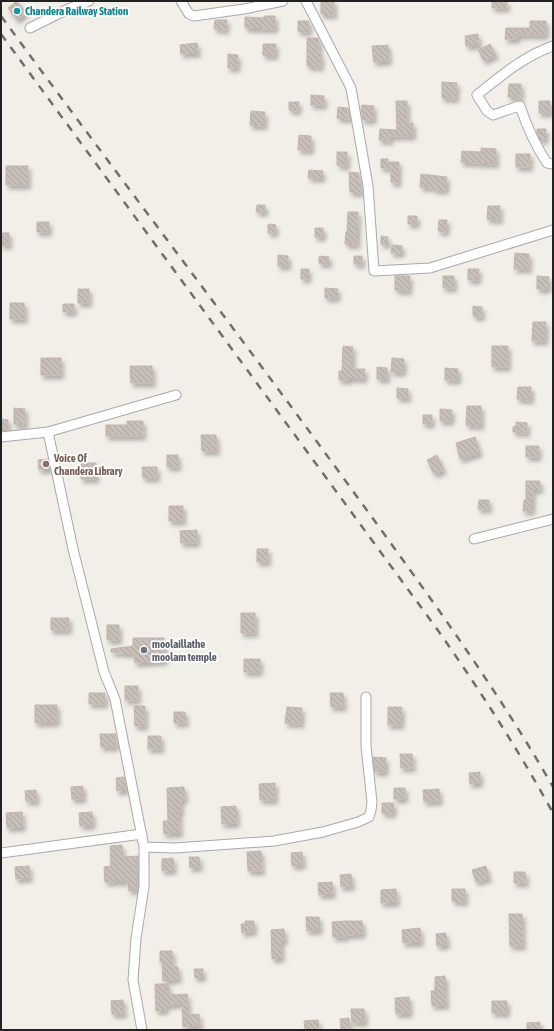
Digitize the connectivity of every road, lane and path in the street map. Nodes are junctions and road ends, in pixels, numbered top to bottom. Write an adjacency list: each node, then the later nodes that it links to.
1 (89, 1): 5 (street)
2 (181, 1): 3 (street)
3 (283, 1)
4 (306, 1): 8 (street)
5 (30, 28)
6 (553, 46): 7 (street)
7 (553, 164)
8 (553, 230)
9 (176, 395): 10 (street)
10 (48, 432): 11 (street); 15 (street)
11 (1, 437)
12 (553, 519): 13 (street)
13 (474, 539)
14 (366, 697): 16 (street)
15 (142, 834): 16 (street); 17 (street)
16 (144, 847): 18 (street)
17 (1, 853)
18 (142, 1030)

